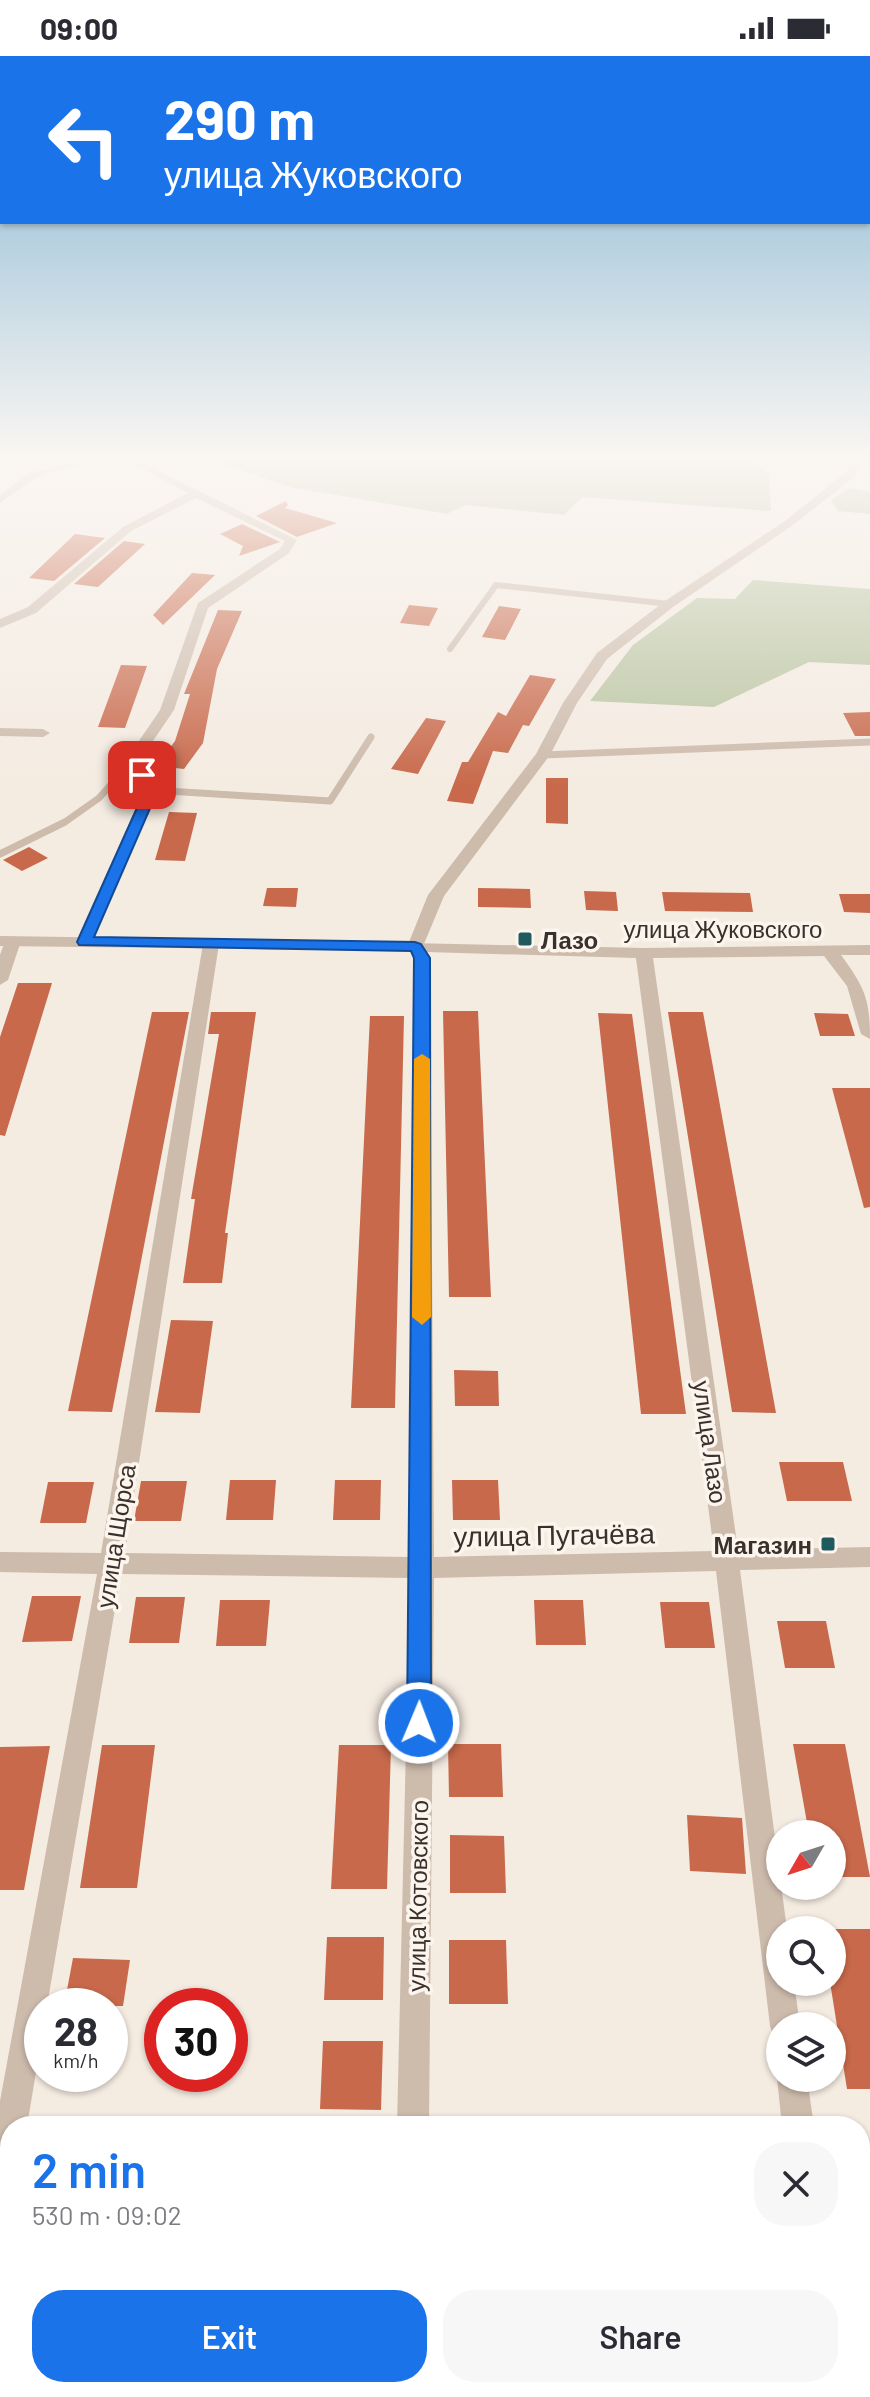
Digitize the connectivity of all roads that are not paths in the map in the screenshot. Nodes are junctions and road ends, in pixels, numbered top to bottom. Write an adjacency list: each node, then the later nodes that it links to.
1 (81, 568): 5 (street)
2 (262, 568): 12 (street)
3 (722, 568): 4 (street)
4 (669, 604): 6 (lane); 11 (street)
5 (0, 624)
6 (450, 649)
7 (0, 732): 8 (street)
8 (43, 733)
9 (371, 737): 13 (lane)
10 (870, 742): 11 (lane)
11 (543, 755): 18 (street)
12 (133, 760): 13 (street); 14 (lane)
13 (151, 790): 16 (street)
14 (0, 854)
15 (6, 941): 16 (street, улица Жуковского); 22 (street)
16 (84, 942): 17 (street, улица Жуковского)
17 (211, 944): 18 (street, улица Жуковского); 27 (street, улица Щорса)
18 (415, 947): 21 (street, улица Жуковского); 28 (street, улица Котовского)
19 (870, 950): 20 (street, улица Жуковского)
20 (830, 952): 21 (street, улица Жуковского); 23 (street)
21 (644, 953): 25 (street, улица Лазо)
22 (0, 980)
23 (870, 1034)
24 (870, 1557): 25 (street, улица Пугачёва)
25 (727, 1560): 28 (street, улица Пугачёва); 29 (street, улица Лазо)
26 (0, 1562): 27 (street, улица Пугачёва)
27 (111, 1564): 28 (street, улица Пугачёва); 31 (street, улица Щорса)
28 (422, 1568): 32 (street, улица Котовского)
29 (783, 2012)
30 (794, 2092): 33 (street)
31 (13, 2116)
32 (413, 2116)
33 (797, 2116)

